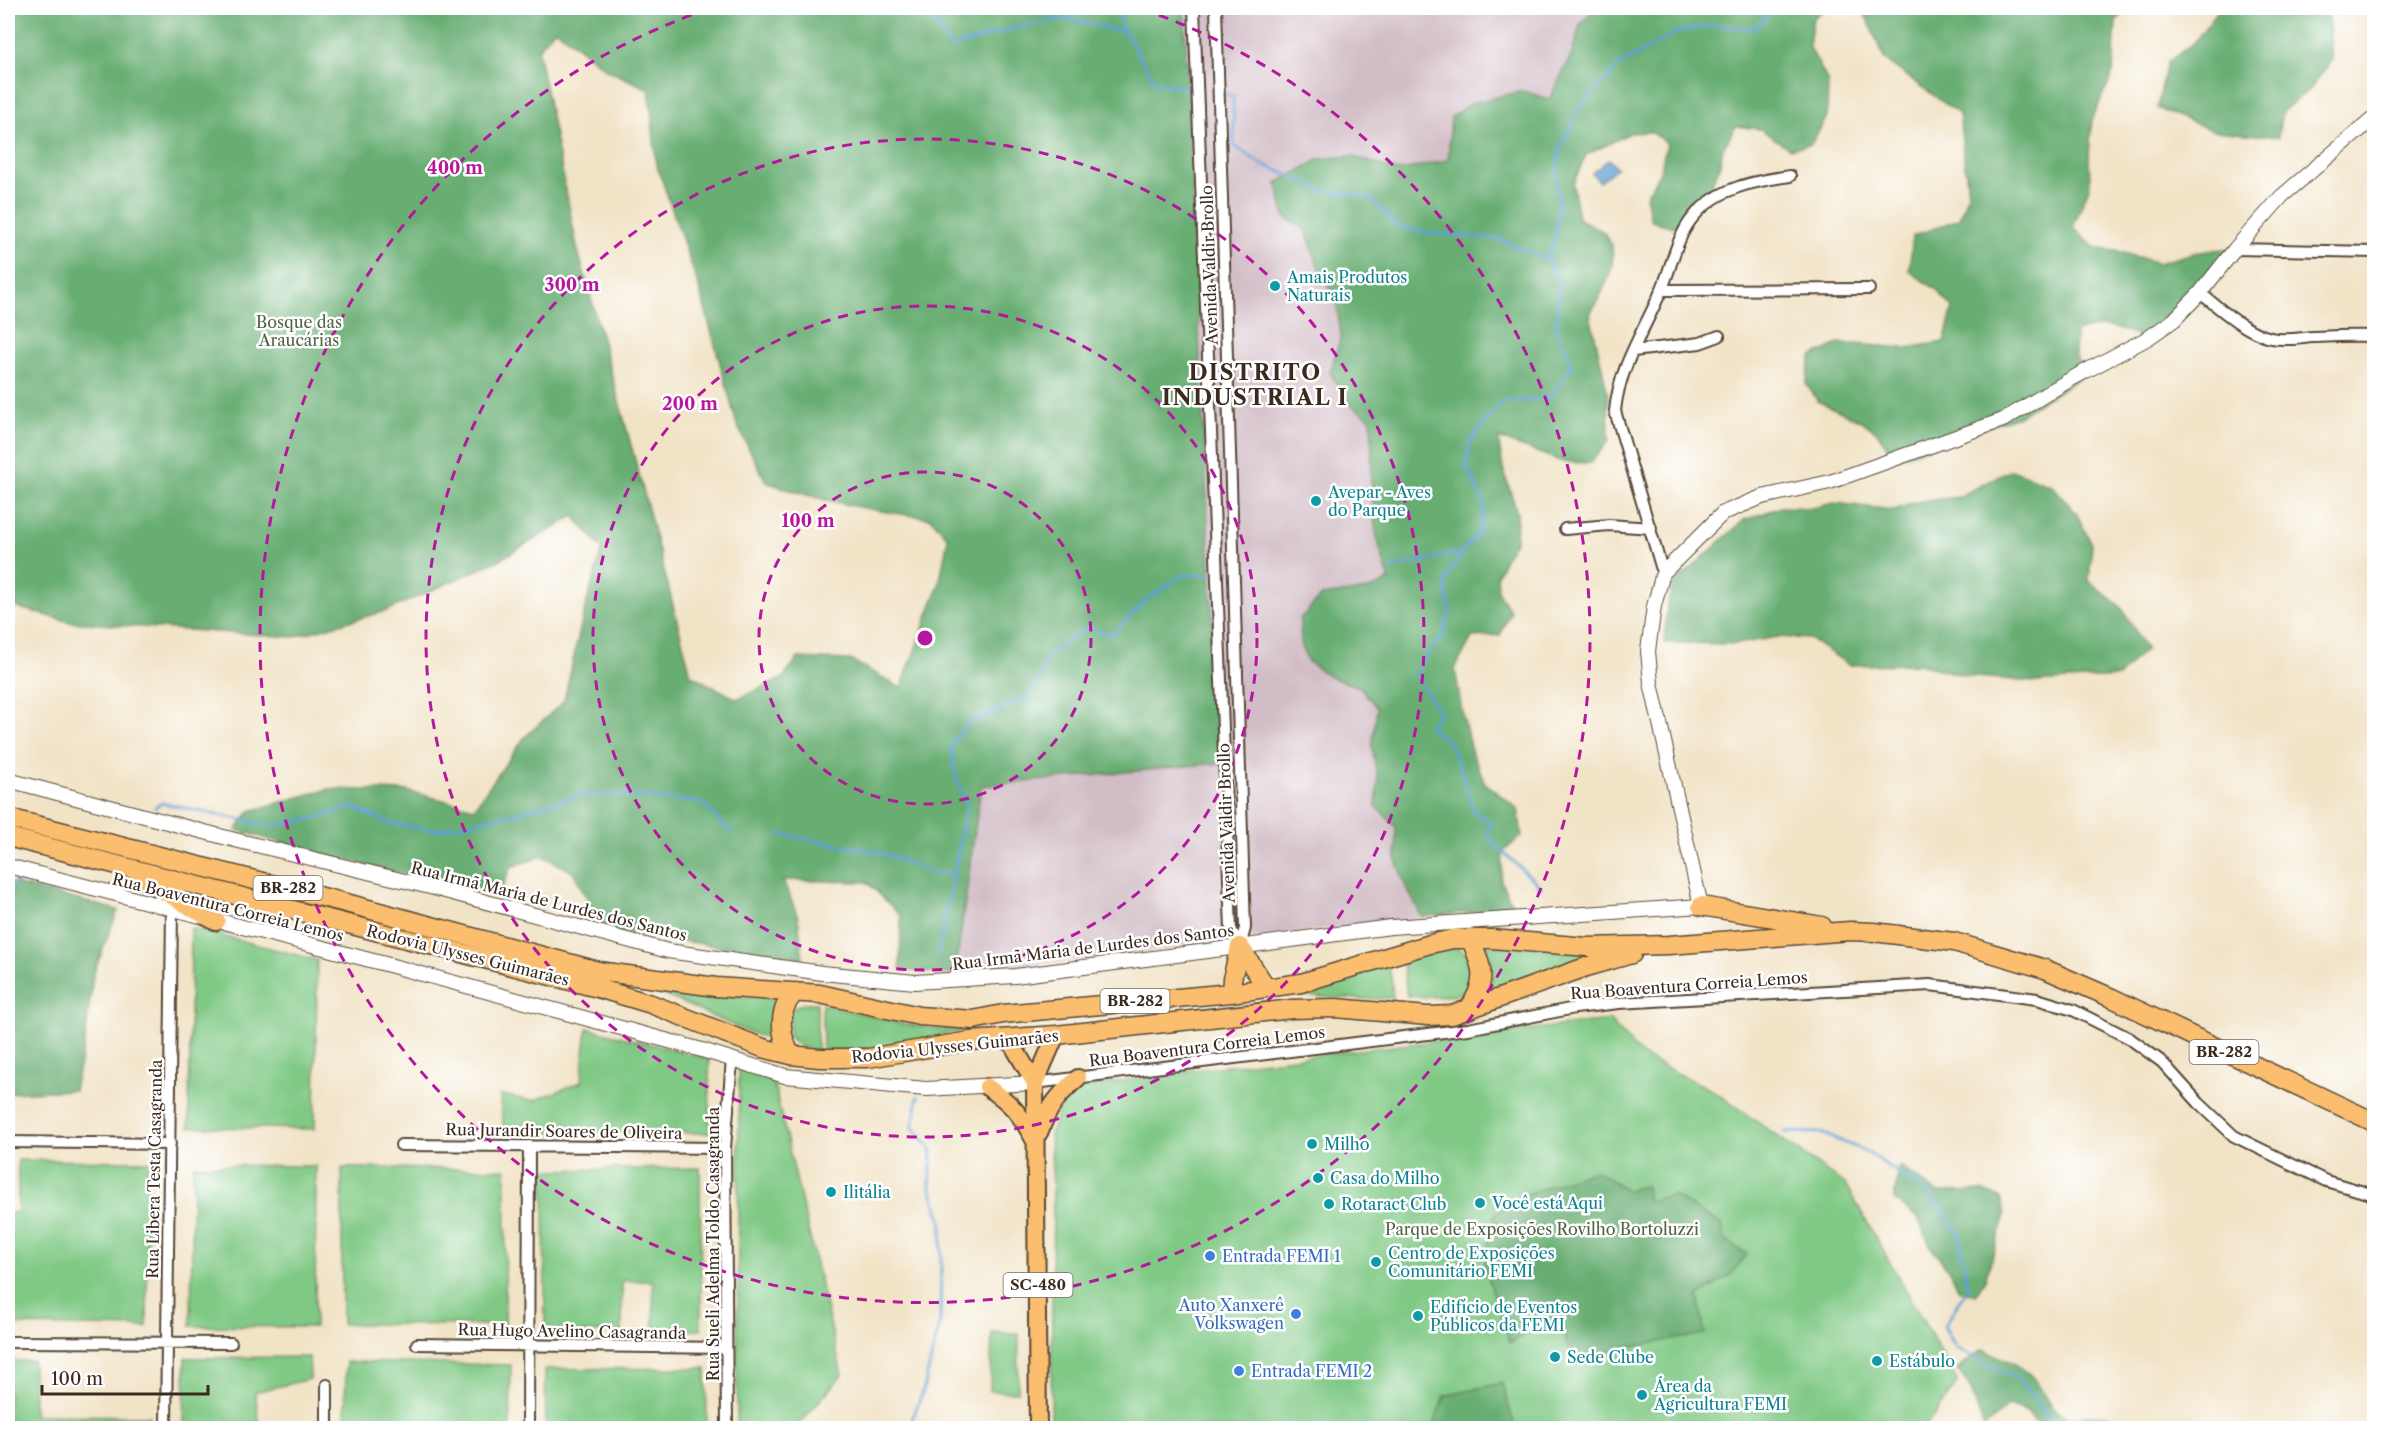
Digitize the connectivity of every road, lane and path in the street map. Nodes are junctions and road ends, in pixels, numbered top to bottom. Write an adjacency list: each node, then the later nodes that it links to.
1 (1194, 8): 27 (street, Avenida Valdir Brollo)
2 (1216, 8): 27 (street, Avenida Valdir Brollo)
3 (2374, 118): 5 (street)
4 (1790, 176): 8 (street)
5 (2235, 249): 6 (street); 9 (street)
6 (2374, 252)
7 (1869, 289): 8 (street)
8 (1662, 290): 12 (street)
9 (2200, 293): 11 (street); 15 (street)
10 (1719, 336): 12 (street)
11 (2374, 336)
12 (1633, 351): 13 (street)
13 (1650, 528): 14 (street); 15 (street)
14 (1565, 529)
15 (1664, 573): 21 (street)
16 (8, 780): 27 (street, Rua Irmã Maria de Lurdes dos Santos)
17 (8, 818): 29 (highway, Rodovia Ulysses Guimarães / BR-282)
18 (8, 837): 20 (highway, Rodovia Ulysses Guimarães / BR-282)
19 (8, 866): 22 (street, Rua Boaventura Correia Lemos)
20 (122, 866): 23 (highway); 34 (highway, Rodovia Ulysses Guimarães / BR-282)
21 (1701, 906): 24 (highway); 27 (street, Rua Irmã Maria de Lurdes dos Santos)
22 (172, 909): 23 (street, Rua Boaventura Correia Lemos); 42 (street, Rua Libera Testa Casagranda)
23 (216, 921): 35 (street, Rua Boaventura Correia Lemos)
24 (1850, 931): 26 (highway, Rodovia Ulysses Guimarães / BR-282); 39 (highway, Rodovia Ulysses Guimarães / BR-282)
25 (1470, 938): 26 (highway, Rodovia Ulysses Guimarães / BR-282); 28 (highway, Rodovia Ulysses Guimarães / BR-282); 31 (highway)
26 (1669, 945): 31 (highway, Rodovia Ulysses Guimarães / BR-282)
27 (1240, 947): 28 (highway); 30 (highway)
28 (1266, 987): 30 (highway, Rodovia Ulysses Guimarães / BR-282)
29 (796, 992): 30 (highway, Rodovia Ulysses Guimarães / BR-282); 34 (highway)
30 (1231, 993)
31 (1468, 1010): 32 (highway, Rodovia Ulysses Guimarães / BR-282)
32 (1056, 1035): 33 (highway, Rodovia Ulysses Guimarães / BR-282); 37 (main road, SC-480)
33 (1009, 1039): 34 (highway, Rodovia Ulysses Guimarães / BR-282); 37 (main road)
34 (791, 1055)
35 (732, 1059): 38 (street, Rua Boaventura Correia Lemos); 45 (street, Rua Sueli Adelma Toldo Casagranda)
36 (1078, 1078): 37 (street, Rua Boaventura Correia Lemos); 41 (main road); 46 (street, Rua Boaventura Correia Lemos)
37 (1035, 1083): 38 (street, Rua Boaventura Correia Lemos); 41 (main road, SC-480)
38 (987, 1087): 41 (main road)
39 (2374, 1122)
40 (8, 1142): 42 (street)
41 (1035, 1142): 58 (main road, SC-480)
42 (170, 1144): 48 (street, Rua Libera Testa Casagranda)
43 (401, 1145): 44 (street, Rua Jurandir Soares de Oliveira)
44 (529, 1146): 45 (street, Rua Jurandir Soares de Oliveira); 51 (street)
45 (725, 1148): 52 (street, Rua Sueli Adelma Toldo Casagranda)
46 (2374, 1195)
47 (8, 1342): 48 (street)
48 (167, 1343): 49 (street); 54 (street, Rua Libera Testa Casagranda)
49 (231, 1343)
50 (417, 1344): 51 (street, Rua Hugo Avelino Casagranda)
51 (528, 1346): 52 (street, Rua Hugo Avelino Casagranda); 56 (street)
52 (726, 1348): 57 (street, Rua Sueli Adelma Toldo Casagranda)
53 (327, 1385): 55 (street)
54 (166, 1428)
55 (327, 1428)
56 (528, 1428)
57 (727, 1428)
58 (1038, 1428)

